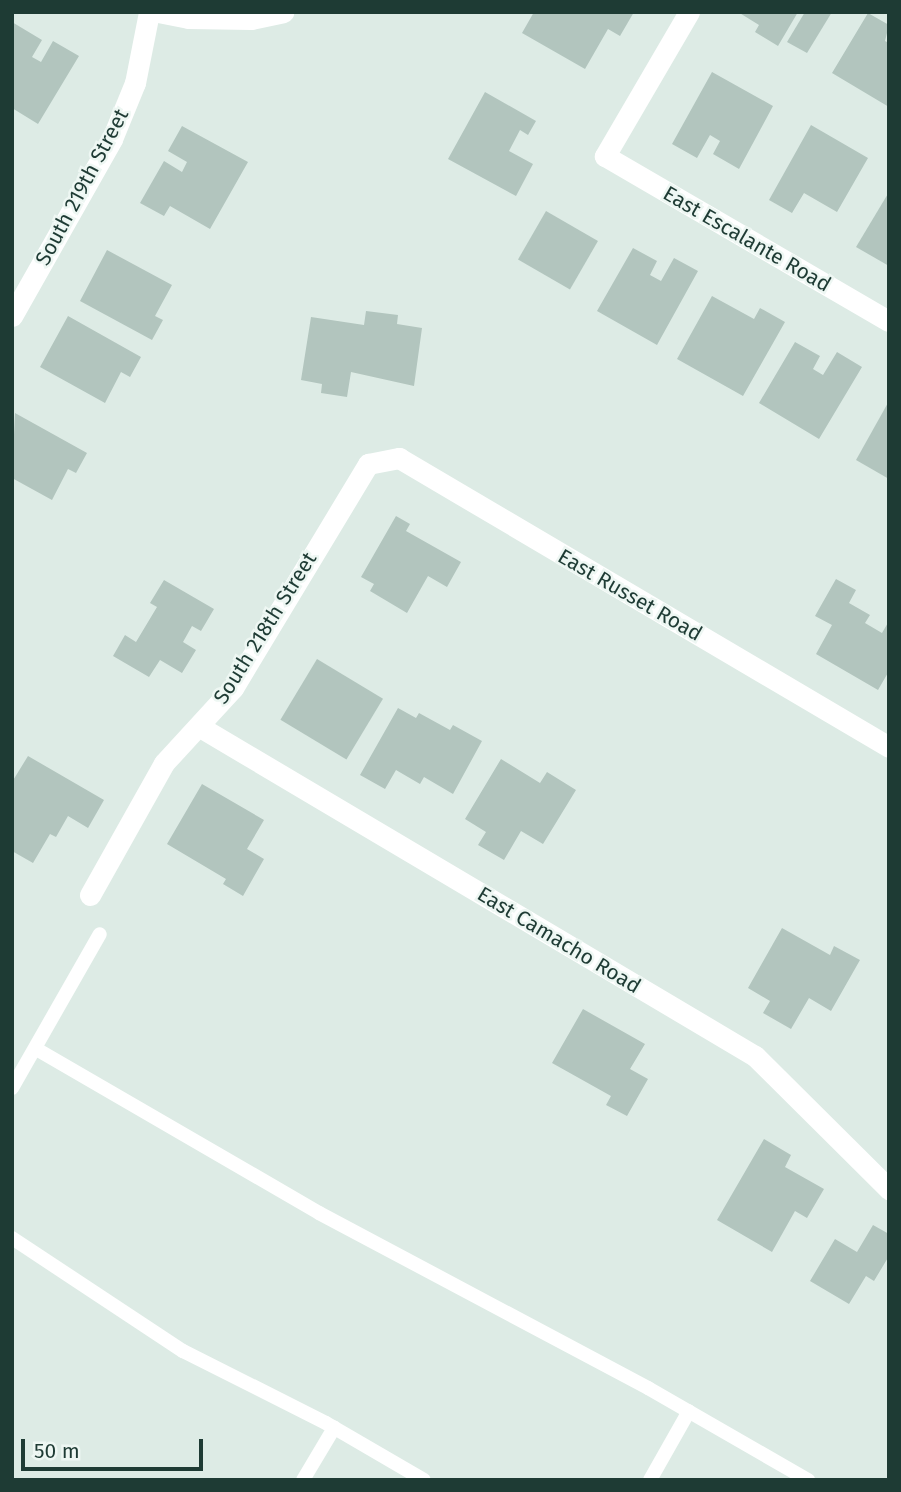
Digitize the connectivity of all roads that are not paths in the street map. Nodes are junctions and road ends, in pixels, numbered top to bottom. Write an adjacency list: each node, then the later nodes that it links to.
1 (149, 12): 5 (street, South 219th Street)
2 (158, 12): 3 (street)
3 (283, 12)
4 (690, 12): 6 (street, East Escalante Road)
5 (12, 316)
6 (889, 321)
7 (368, 464): 8 (street, South 218th Street); 9 (street, East Russet Road)
8 (200, 727): 10 (street, South 218th Street); 14 (street, East Camacho Road)
9 (889, 747)
10 (90, 895)
11 (100, 934): 12 (lane)
12 (38, 1050): 13 (lane); 16 (lane)
13 (12, 1088)
14 (889, 1189)
15 (12, 1238): 17 (lane)
16 (689, 1411): 20 (lane); 21 (lane)
17 (334, 1428): 18 (lane); 19 (lane)
18 (303, 1480)
19 (424, 1480)
20 (650, 1480)
21 (808, 1480)

